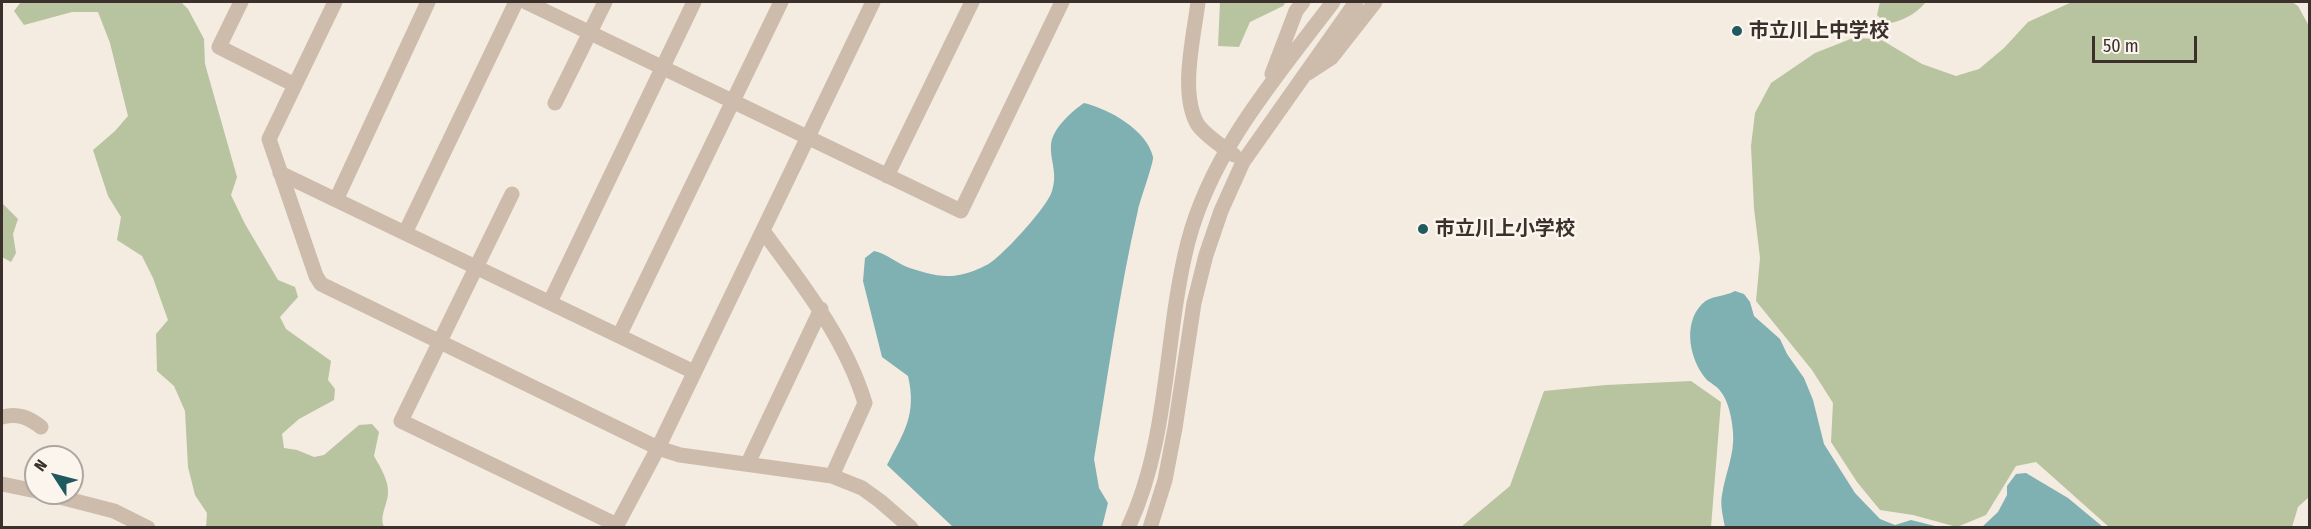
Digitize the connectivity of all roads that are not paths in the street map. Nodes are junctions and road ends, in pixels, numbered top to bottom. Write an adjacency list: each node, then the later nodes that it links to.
1 (241, 2): 20 (street)
2 (335, 2): 20 (street)
3 (428, 2): 30 (street)
4 (516, 2): 32 (street)
5 (526, 2): 17 (street)
6 (605, 2): 17 (street)
7 (694, 2): 18 (street)
8 (781, 2): 22 (street)
9 (873, 2): 24 (street)
10 (972, 2): 28 (street)
11 (1062, 2): 28 (street)
12 (1198, 2): 25 (street)
13 (1303, 2): 21 (street)
14 (1333, 2): 21 (street)
15 (1356, 2): 19 (street)
16 (1375, 2): 19 (street)
17 (590, 32): 18 (street); 23 (street)
18 (662, 67): 22 (street); 34 (street)
19 (1300, 79): 26 (street)
20 (295, 85): 27 (street)
21 (1266, 91): 25 (street)
22 (733, 101): 24 (street); 36 (street)
23 (555, 103)
24 (807, 138): 28 (street); 31 (street)
25 (1226, 150): 26 (street); 49 (street)
26 (1243, 162): 50 (street)
27 (280, 173): 30 (street); 37 (street)
28 (887, 176)
29 (512, 194): 33 (street)
30 (336, 200): 32 (street)
31 (763, 231): 35 (street); 38 (street)
32 (405, 233): 33 (street)
33 (477, 267): 34 (street); 37 (street)
34 (550, 302): 36 (street)
35 (821, 309): 42 (street); 43 (street)
36 (619, 336): 38 (street)
37 (438, 343): 41 (street); 41 (street)
38 (694, 372): 41 (street)
39 (2, 417): 40 (street)
40 (41, 427)
41 (658, 448): 42 (street)
42 (748, 463): 43 (street)
43 (832, 476): 48 (street)
44 (2, 484): 45 (street)
45 (24, 489)
46 (84, 503): 47 (street)
47 (148, 528)
48 (911, 528)
49 (1128, 528)
50 (1150, 528)

